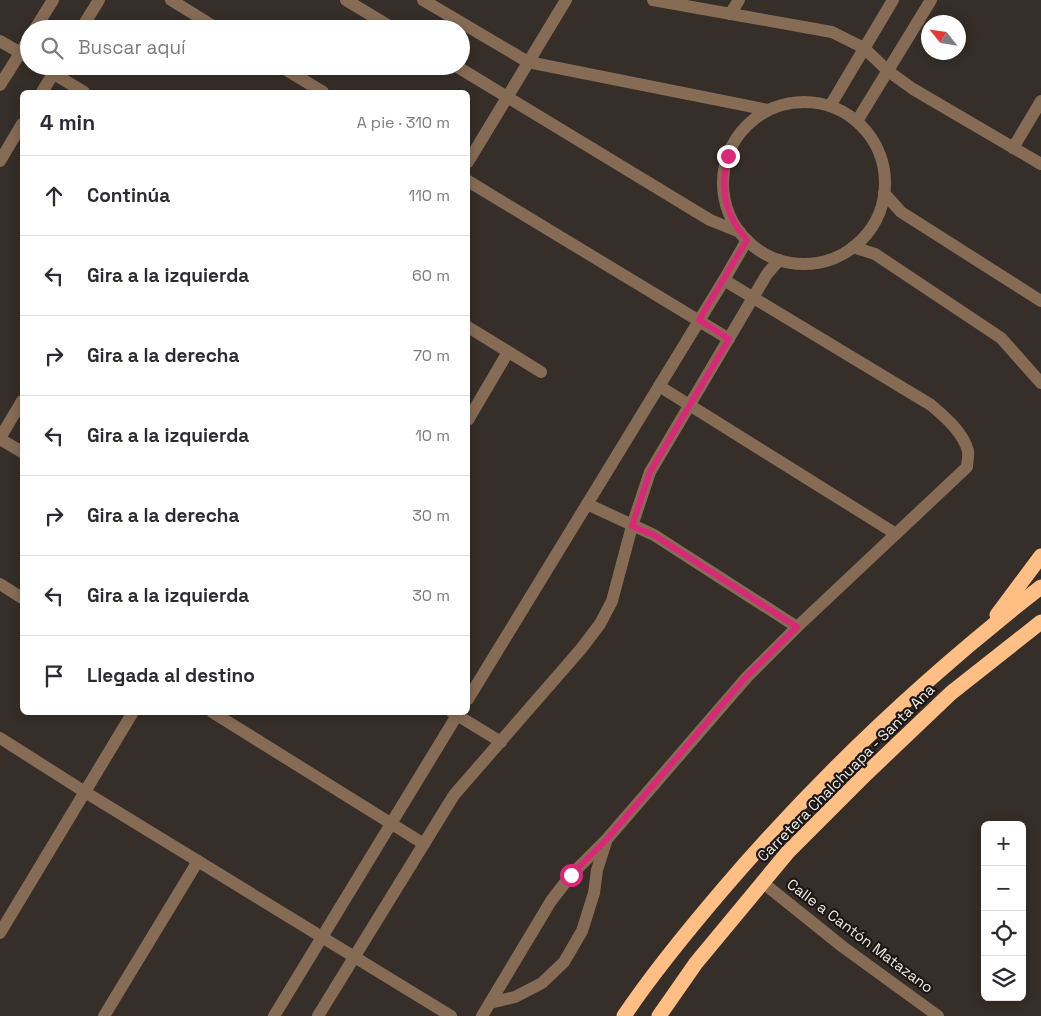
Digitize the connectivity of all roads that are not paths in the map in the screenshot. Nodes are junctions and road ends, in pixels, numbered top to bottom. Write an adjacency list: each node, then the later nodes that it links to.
1 (53, 0): 12 (street)
2 (99, 0): 13 (street)
3 (171, 0): 14 (street)
4 (346, 0): 15 (street)
5 (423, 0): 16 (street)
6 (566, 0): 22 (street)
7 (653, 0): 11 (street)
8 (739, 0): 11 (street)
9 (893, 0): 19 (street)
10 (931, 0): 23 (street)
11 (730, 14): 19 (street)
12 (41, 20)
13 (87, 20)
14 (203, 20)
15 (379, 20)
16 (457, 20)
17 (470, 28): 22 (street)
18 (0, 41): 20 (street)
19 (864, 48): 23 (street); 34 (street)
20 (20, 54)
21 (20, 61): 28 (street)
22 (528, 62): 32 (street); 35 (street)
23 (888, 70): 36 (street); 38 (street)
24 (53, 75): 29 (street)
25 (62, 75): 30 (street)
26 (295, 75): 31 (street)
27 (470, 75): 32 (street)
28 (0, 85)
29 (43, 90)
30 (81, 90)
31 (320, 90)
32 (507, 97): 39 (street); 44 (street)
33 (1041, 101): 38 (street)
34 (830, 106): 35 (street); 36 (street)
35 (768, 110): 44 (street)
36 (857, 122): 43 (street)
37 (20, 127): 40 (street)
38 (1013, 148): 41 (street)
39 (470, 159)
40 (0, 161)
41 (1041, 164)
42 (470, 182): 50 (street)
43 (884, 193): 45 (street); 49 (street)
44 (743, 236): 46 (street); 47 (street)
45 (853, 247): 46 (street); 55 (street)
46 (779, 260): 48 (street)
47 (724, 280): 48 (street); 50 (street)
48 (753, 297): 52 (street); 64 (street)
49 (1041, 301)
50 (699, 320): 52 (street); 56 (street)
51 (470, 328): 53 (street)
52 (729, 339): 58 (street)
53 (508, 352): 54 (street); 59 (street)
54 (541, 372)
55 (1041, 383)
56 (659, 386): 58 (street); 62 (street)
57 (20, 404): 60 (street)
58 (690, 404): 63 (street); 64 (street)
59 (470, 417)
60 (0, 438): 61 (street)
61 (20, 451)
62 (587, 504): 63 (street); 72 (street)
63 (632, 526): 70 (street); 78 (street)
64 (896, 534): 70 (street)
65 (1041, 556): 71 (highway)
66 (0, 584): 68 (street)
67 (1041, 587): 71 (highway, Carretera Chalchuapa - Santa Ana)
68 (20, 597)
69 (1041, 622): 84 (highway, Carretera Chalchuapa - Santa Ana)
70 (797, 627): 81 (street)
71 (988, 628): 94 (highway, Carretera Chalchuapa - Santa Ana)
72 (470, 696)
73 (131, 715): 79 (street)
74 (217, 715): 80 (street)
75 (455, 715): 80 (street)
76 (458, 715): 78 (street)
77 (0, 738): 79 (street)
78 (501, 742): 82 (street)
79 (85, 792): 83 (street); 85 (street)
80 (392, 824): 82 (street); 86 (street)
81 (607, 839): 88 (street); 88 (street)
82 (424, 844): 87 (street)
83 (198, 861): 86 (street); 89 (street)
84 (762, 882): 95 (highway, Carretera Chalchuapa - Santa Ana); 96 (street, Calle a Cantón Matazano)
85 (0, 933)
86 (323, 936): 87 (street); 90 (street)
87 (354, 956): 91 (street); 92 (street)
88 (490, 1003): 93 (street)
89 (104, 1016)
90 (274, 1016)
91 (318, 1016)
92 (451, 1016)
93 (482, 1016)
94 (624, 1016)
95 (659, 1016)
96 (938, 1016)

